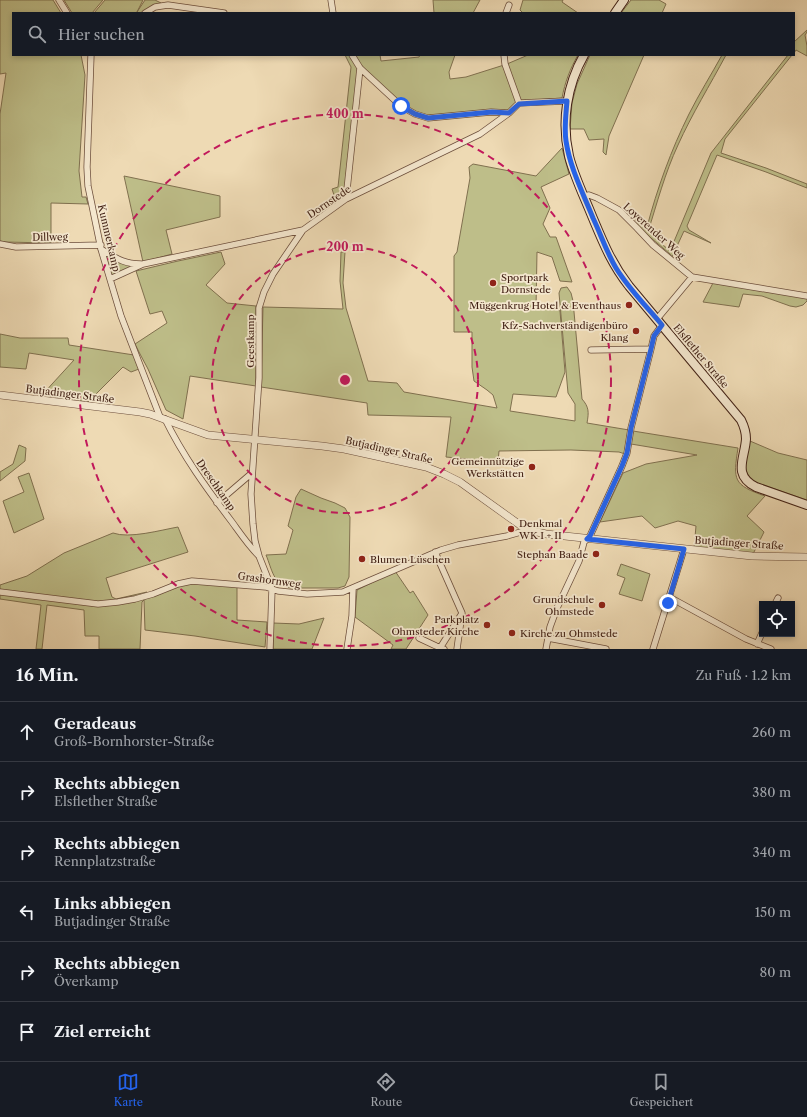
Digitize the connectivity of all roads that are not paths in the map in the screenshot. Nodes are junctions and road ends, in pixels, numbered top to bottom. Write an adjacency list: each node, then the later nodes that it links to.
1 (59, 0): 5 (street)
2 (331, 0): 8 (street)
3 (624, 0): 10 (main road)
4 (509, 5): 9 (street)
5 (66, 12)
6 (147, 12): 7 (street)
7 (217, 12)
8 (333, 12)
9 (506, 12)
10 (616, 12)
11 (91, 56): 23 (street, Kummerkamp)
12 (353, 56): 15 (street)
13 (504, 56): 17 (street)
14 (584, 56): 16 (main road, Elsflether Straße)
15 (360, 68): 18 (street); 20 (street)
16 (567, 101): 17 (street); 19 (main road, Elsflether Straße)
17 (519, 104): 18 (street, Dornstede)
18 (509, 113): 20 (street, Dornstede)
19 (584, 196): 25 (street, Loyerender Weg); 28 (main road, Elsflether Straße)
20 (346, 199): 21 (street, Dornstede)
21 (303, 230): 24 (street, Dornstede); 33 (street, Geestkamp)
22 (0, 244): 23 (street, Dillweg)
23 (101, 247): 24 (street, Dornstede); 26 (street, Kummerkamp)
24 (143, 264): 26 (street, Dornstede)
25 (692, 277): 27 (street, Loyerender Weg); 28 (street)
26 (110, 279): 32 (street, Kummerkamp)
27 (807, 296)
28 (660, 322): 29 (street); 36 (main road, Elsflether Straße)
29 (651, 349): 30 (street); 38 (street)
30 (591, 350)
31 (0, 395): 32 (street, Butjadinger Straße)
32 (162, 418): 33 (street, Butjadinger Straße); 35 (street, Dreschkamp)
33 (254, 440): 34 (street, Geestkamp); 37 (street, Butjadinger Straße)
34 (252, 473): 35 (street); 41 (street, Geestkamp)
35 (218, 503): 41 (street, Dreschkamp)
36 (807, 505)
37 (528, 530): 38 (street, Butjadinger Straße); 40 (street, Grashornweg)
38 (587, 539): 39 (street, Butjadinger Straße); 50 (street)
39 (684, 549): 42 (street, Butjadinger Straße); 46 (street)
40 (434, 552): 43 (street, Grashornweg); 47 (street)
41 (260, 556): 44 (street)
42 (807, 557)
43 (353, 588): 44 (street, Grashornweg); 54 (street)
44 (272, 589): 45 (street, Grashornweg); 53 (street)
45 (0, 592)
46 (669, 597): 51 (street); 58 (street)
47 (462, 613): 52 (street); 55 (street)
48 (760, 637): 51 (street)
49 (419, 638): 52 (street)
50 (548, 638): 56 (street); 57 (street)
51 (757, 644): 59 (street)
52 (442, 648)
53 (270, 649)
54 (347, 649)
55 (457, 649)
56 (546, 649)
57 (606, 649)
58 (653, 649)
59 (771, 649)

